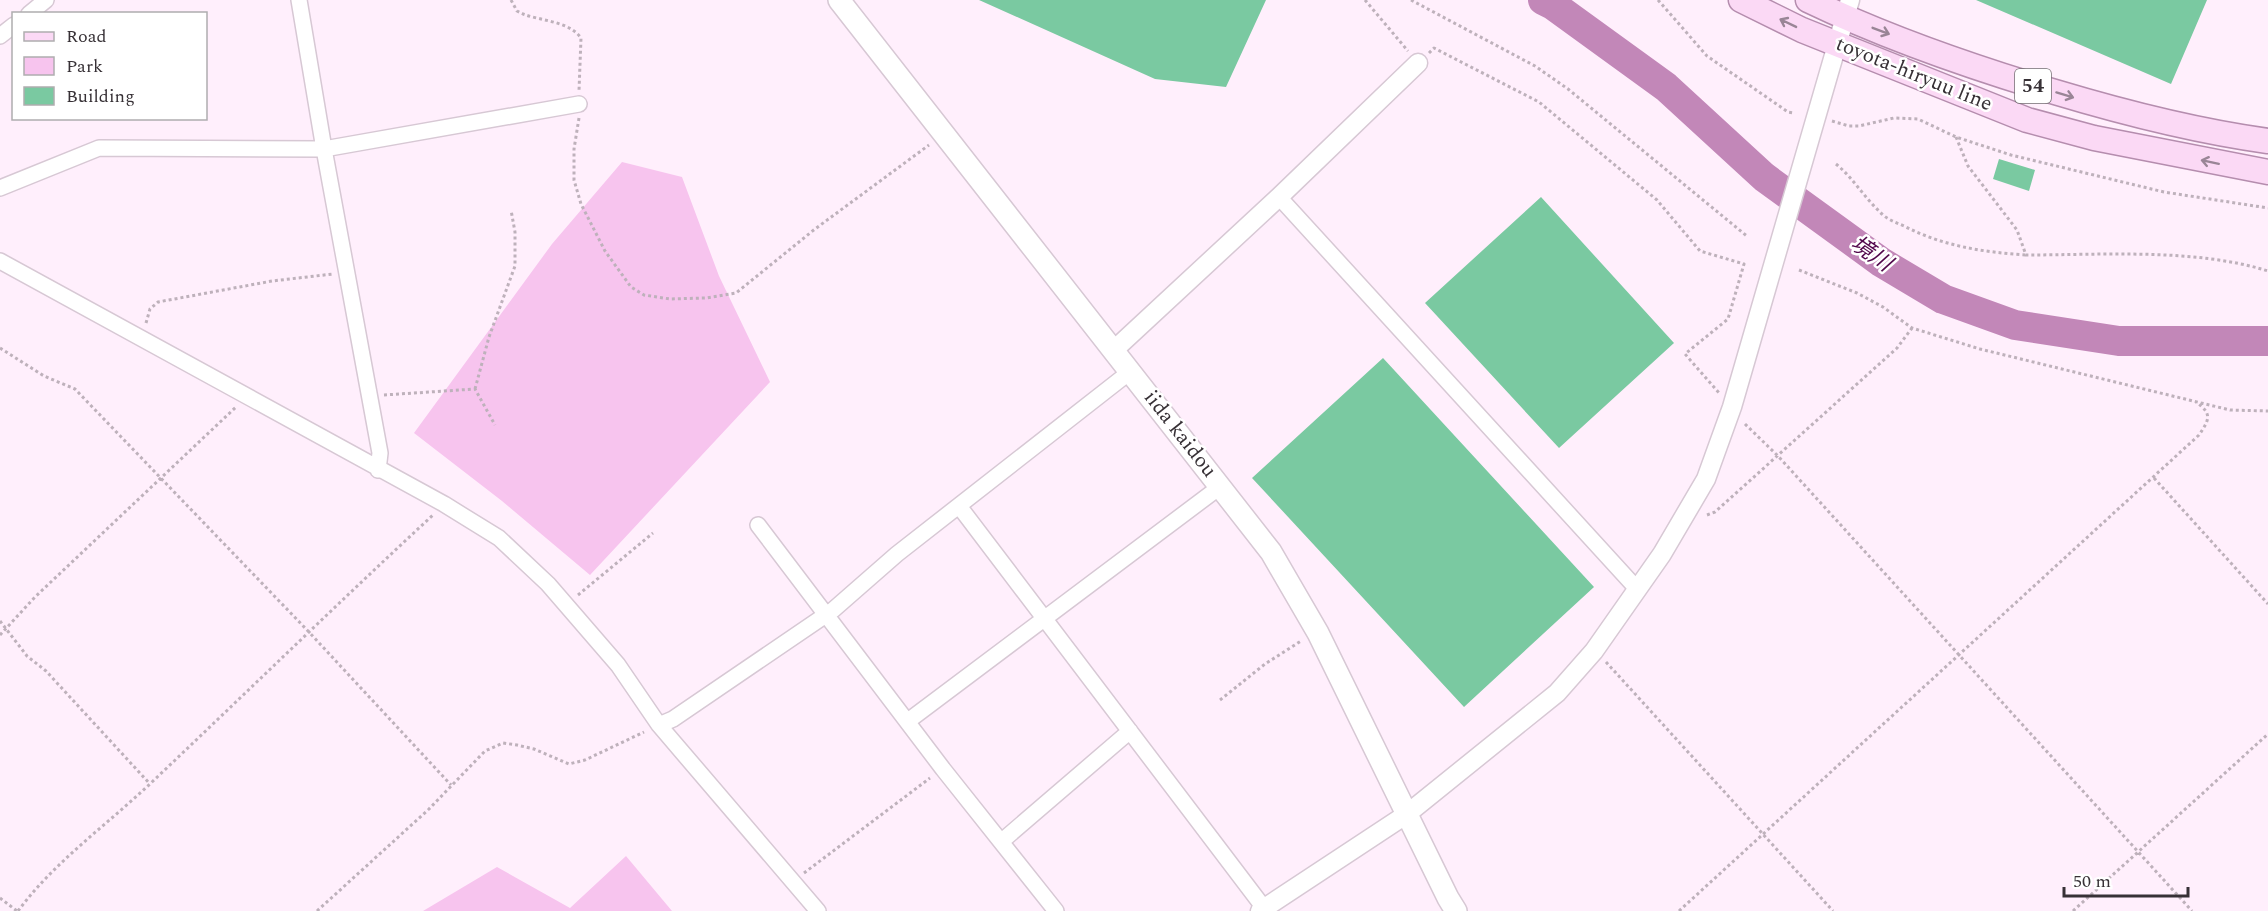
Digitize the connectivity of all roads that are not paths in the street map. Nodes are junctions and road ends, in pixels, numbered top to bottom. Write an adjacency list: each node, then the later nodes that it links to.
1 (46, 0): 7 (street)
2 (299, 0): 14 (street)
3 (838, 0): 19 (main road, iida kaidou)
4 (1741, 0): 10 (main road, toyota-hiryuu line / 54, one-way to 4)
5 (1808, 0): 6 (main road, toyota-hiryuu line / 54)
6 (1847, 9): 10 (street); 13 (main road, toyota-hiryuu line / 54, one-way to 13)
7 (31, 12)
8 (12, 27): 9 (street)
9 (0, 36)
10 (1837, 43): 15 (main road, toyota-hiryuu line / 54, one-way to 10); 25 (street)
11 (1418, 63): 17 (street)
12 (579, 104): 14 (street)
13 (2268, 141)
14 (324, 149): 16 (street); 21 (street)
15 (2268, 172)
16 (0, 188)
17 (1279, 198): 19 (street); 25 (street)
18 (0, 261): 21 (street)
19 (1114, 350): 20 (main road, iida kaidou)
20 (1131, 371): 22 (main road, iida kaidou); 23 (street)
21 (378, 470): 29 (street)
22 (1221, 486): 27 (street); 31 (main road, iida kaidou)
23 (959, 506): 26 (street); 27 (street)
24 (758, 525): 26 (street)
25 (1638, 590): 31 (street)
26 (825, 614): 28 (street); 29 (street)
27 (1046, 618): 28 (street); 30 (street)
28 (908, 721): 32 (street)
29 (660, 725): 34 (street)
30 (1130, 731): 32 (street); 33 (street)
31 (1407, 814): 33 (street); 36 (main road, iida kaidou)
32 (1002, 841): 35 (street)
33 (1262, 910)
34 (818, 911)
35 (1056, 911)
36 (1456, 911)

